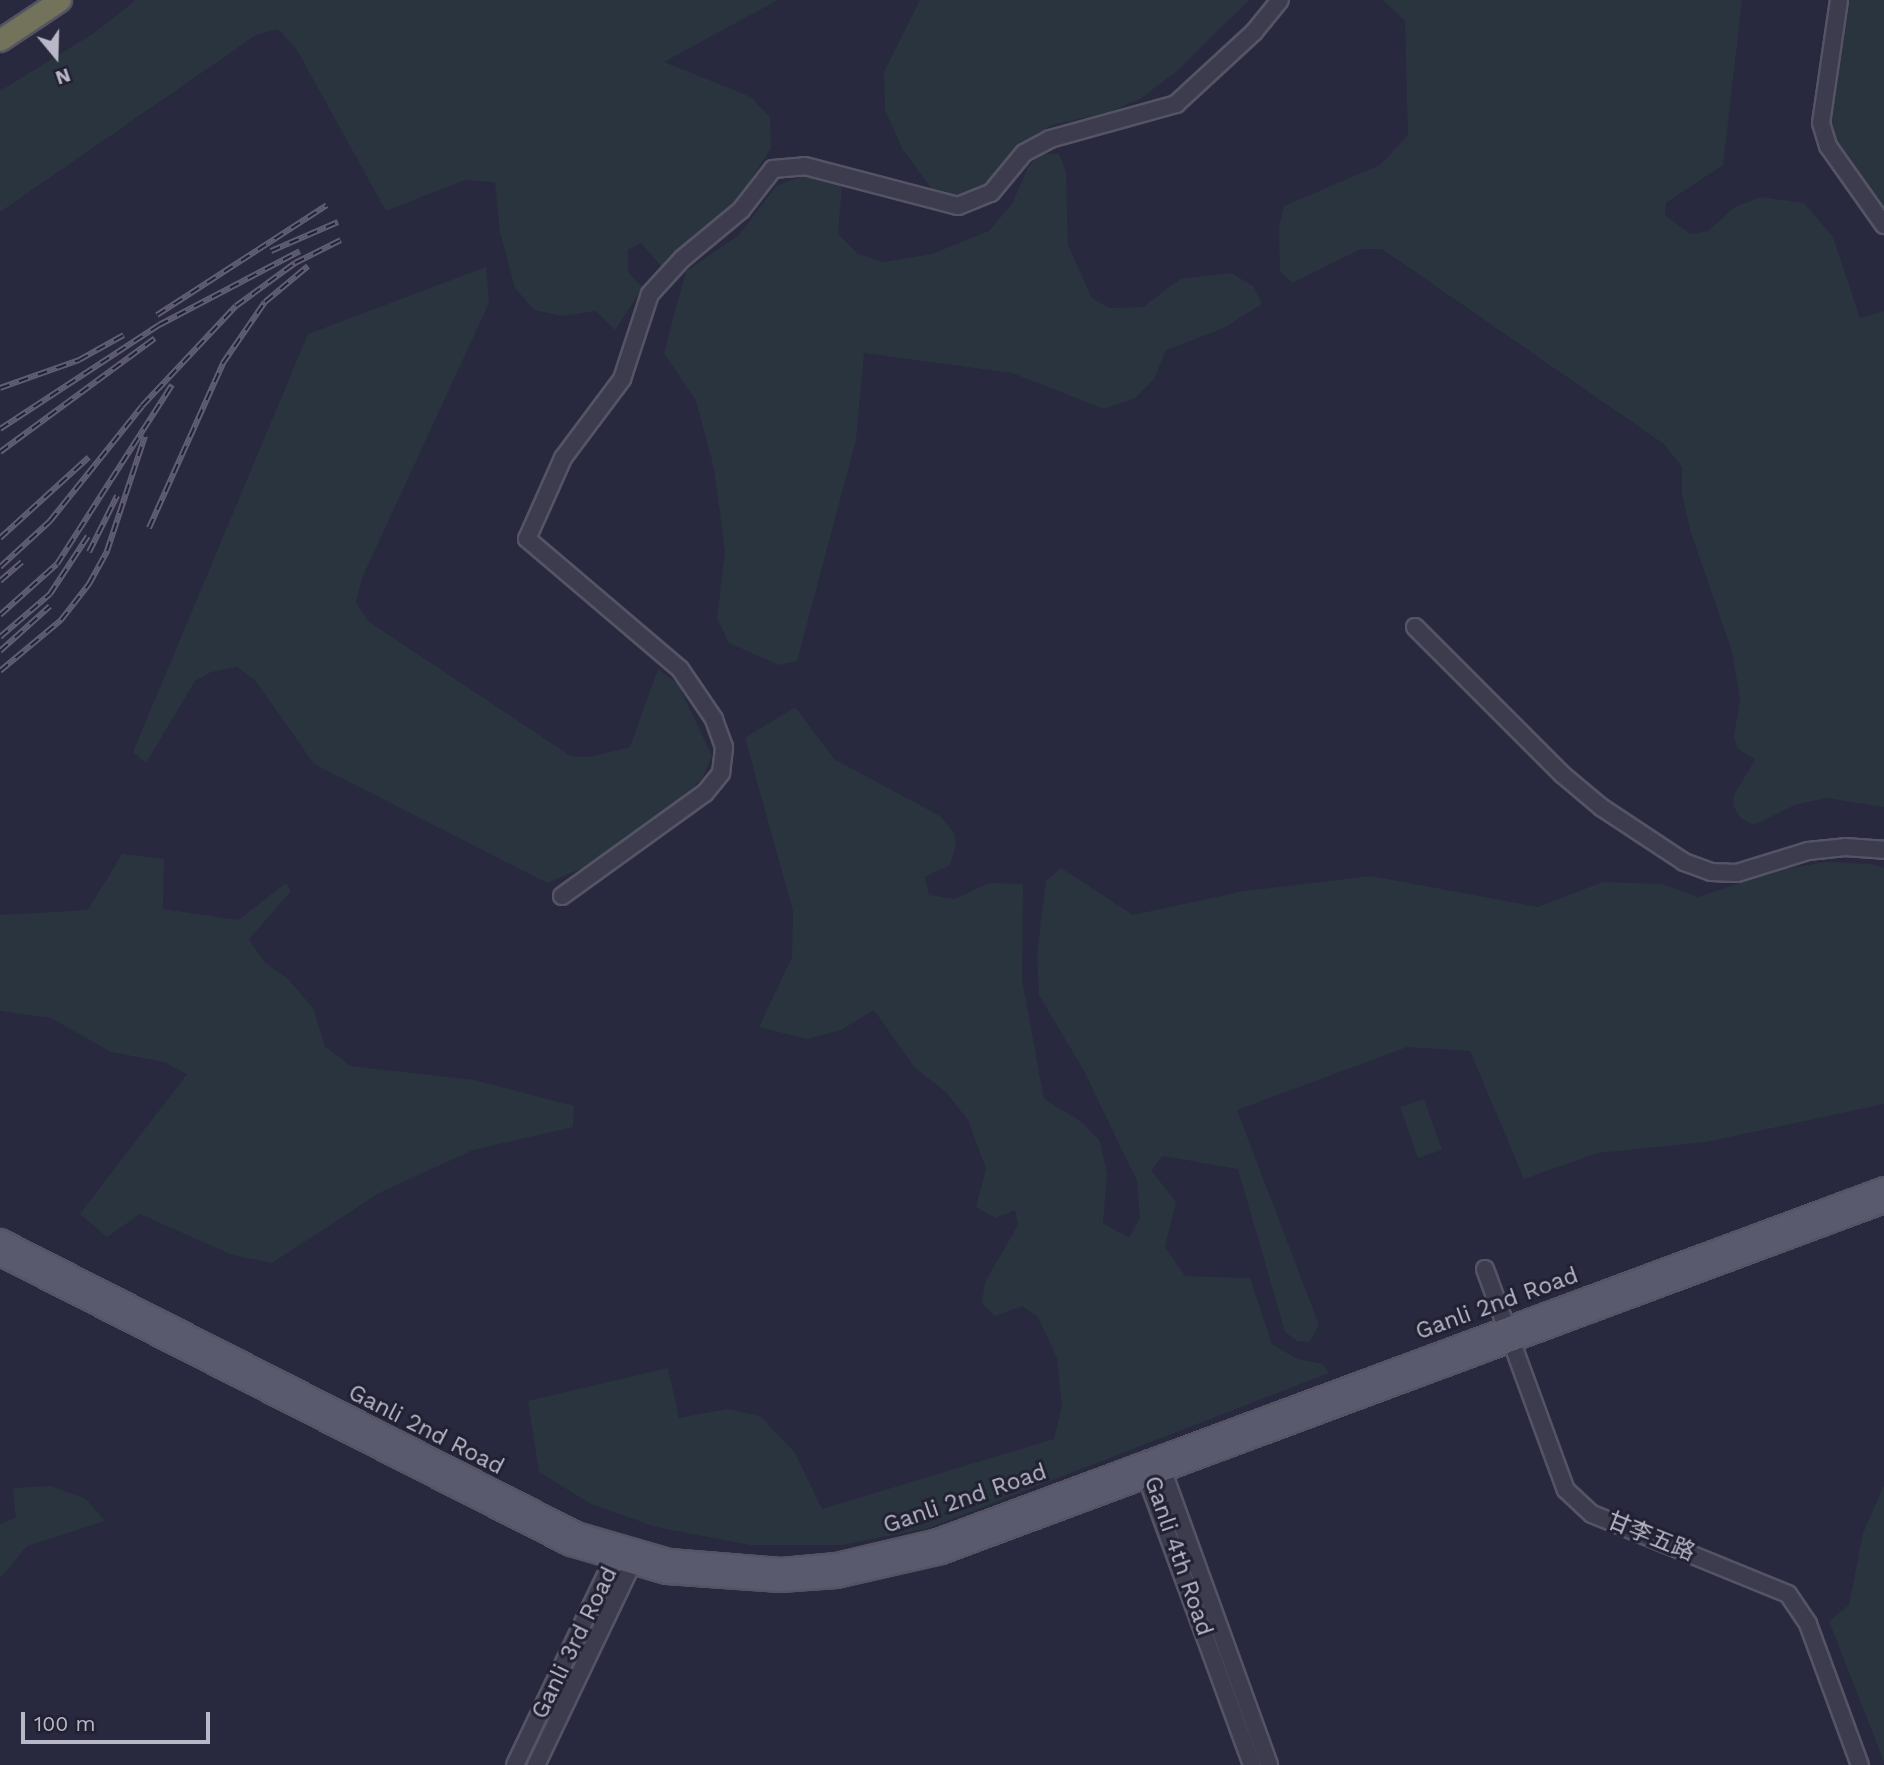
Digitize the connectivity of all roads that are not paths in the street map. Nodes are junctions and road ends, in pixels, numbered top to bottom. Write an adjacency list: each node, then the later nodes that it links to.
1 (61, 0): 4 (highway)
2 (1280, 0): 8 (street)
3 (1839, 0): 5 (street)
4 (0, 40)
5 (1884, 225)
6 (1415, 627): 7 (street)
7 (1884, 850)
8 (562, 896)
9 (1884, 1187): 14 (main road, Ganli 2nd Road)
10 (1884, 1202): 14 (main road, Ganli 2nd Road)
11 (0, 1239): 16 (main road, Ganli 2nd Road)
12 (0, 1255): 16 (main road, Ganli 2nd Road)
13 (1485, 1269): 14 (street, 甘李五路)
14 (1508, 1334): 15 (main road, Ganli 2nd Road); 21 (street, 甘李五路)
15 (1152, 1468): 16 (main road, Ganli 2nd Road); 19 (street, Ganli 4th Road); 20 (street, Ganli 4th Road)
16 (624, 1558): 17 (street, Ganli 3rd Road); 18 (street, Ganli 3rd Road)
17 (515, 1765)
18 (536, 1765)
19 (1252, 1765)
20 (1269, 1765)
21 (1860, 1765)

